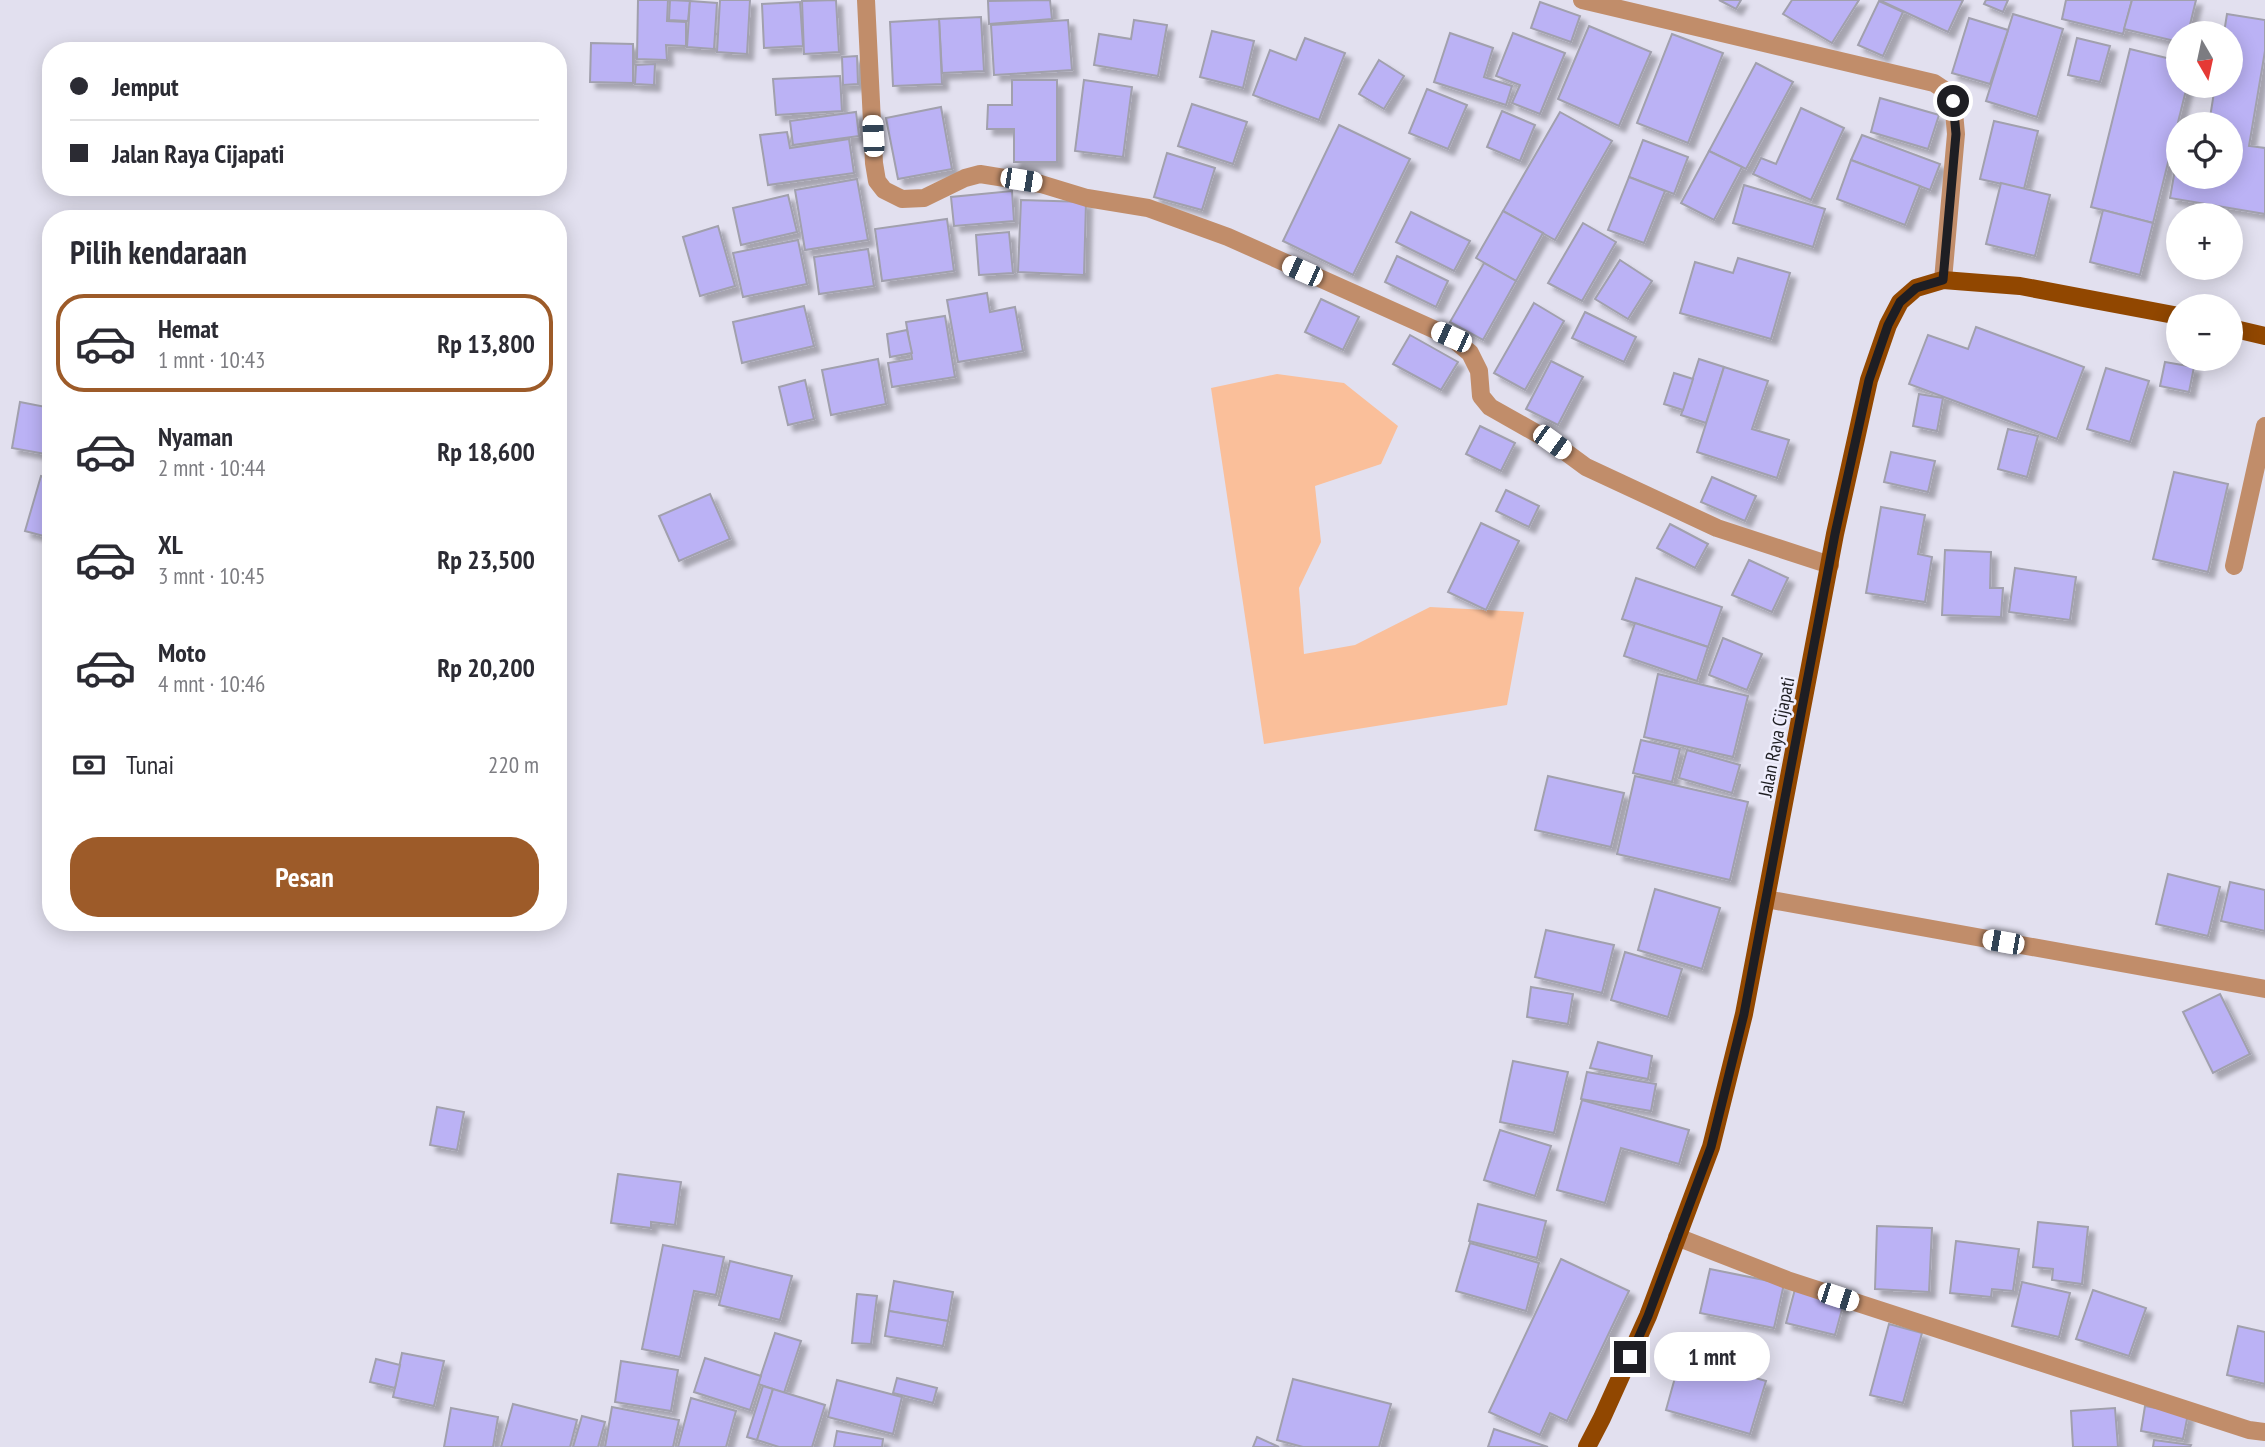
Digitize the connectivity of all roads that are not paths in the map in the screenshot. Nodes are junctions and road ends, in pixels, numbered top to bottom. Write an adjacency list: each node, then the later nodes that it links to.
1 (866, 0): 8 (street)
2 (1582, 0): 3 (street)
3 (1943, 280): 4 (main road, Jalan Raya Cijapati); 8 (main road, Jalan Raya Cijapati)
4 (2166, 314)
5 (2243, 331): 6 (main road)
6 (2265, 336)
7 (2265, 426): 9 (street)
8 (1830, 565): 10 (main road, Jalan Raya Cijapati)
9 (2234, 566)
10 (1766, 899): 11 (street); 12 (main road, Jalan Raya Cijapati)
11 (2265, 989)
12 (1677, 1237): 13 (street); 14 (main road, Jalan Raya Cijapati)
13 (2265, 1432)
14 (1587, 1447)

